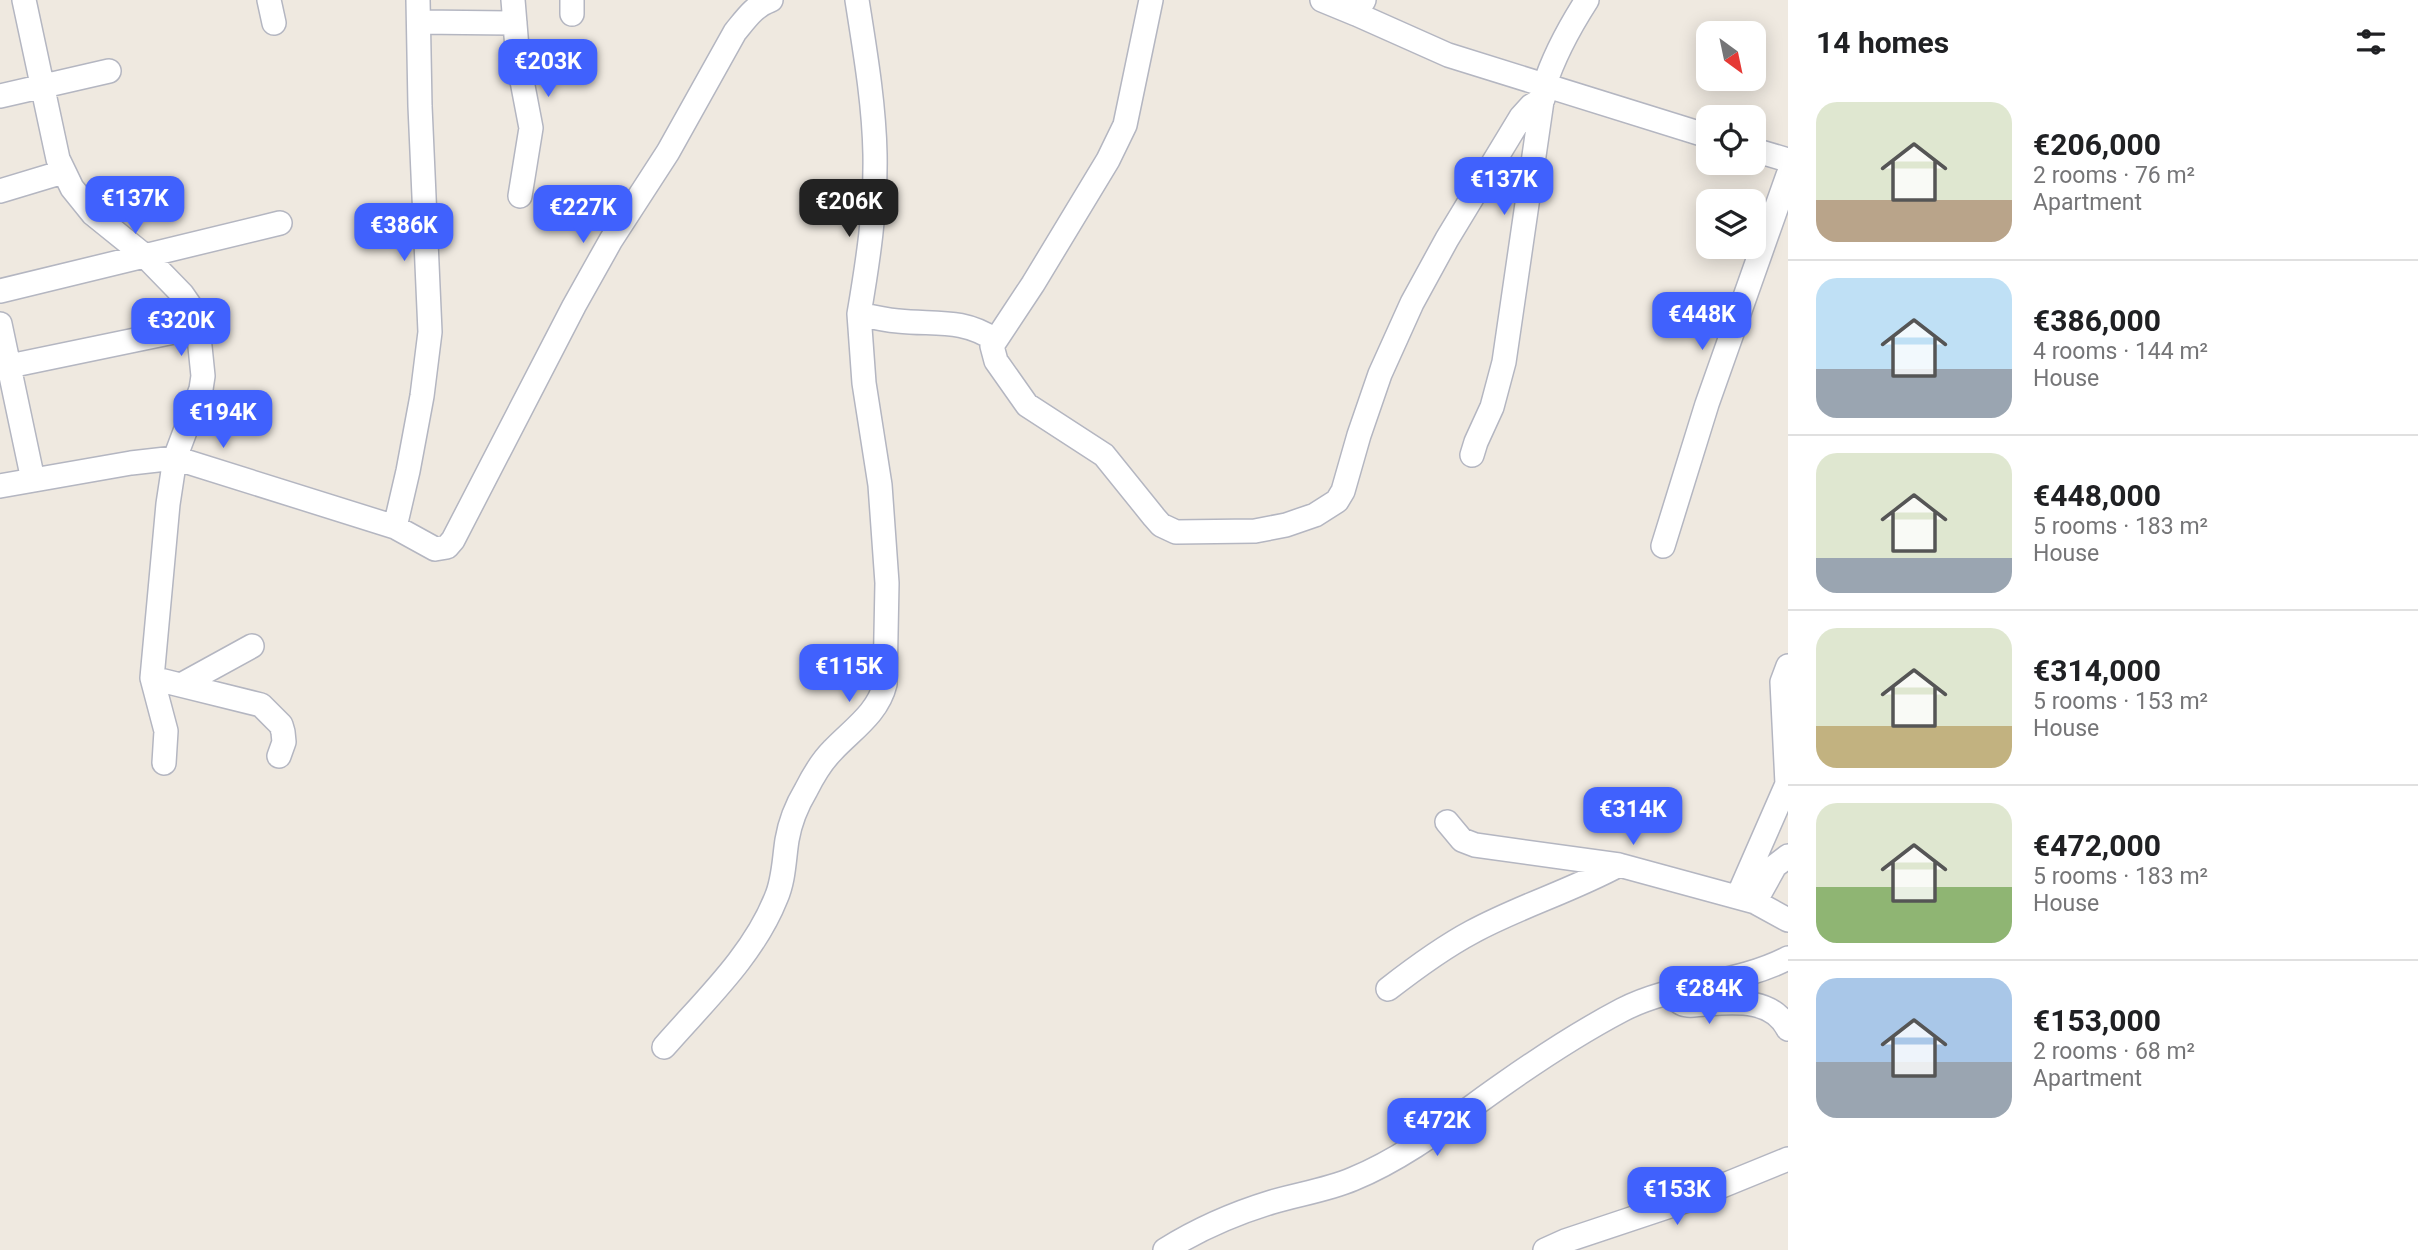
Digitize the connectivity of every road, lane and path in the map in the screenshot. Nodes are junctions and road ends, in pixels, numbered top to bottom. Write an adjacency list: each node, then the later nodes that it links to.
1 (24, 0): 13 (street)
2 (269, 0): 11 (street)
3 (771, 0): 35 (street)
4 (857, 0): 26 (street)
5 (1151, 0): 29 (street)
6 (1322, 0): 8 (street)
7 (1587, 0): 14 (street)
8 (1360, 7): 14 (street)
9 (418, 11): 10 (street); 35 (street)
10 (514, 11): 22 (street)
11 (274, 23)
12 (109, 71): 13 (street)
13 (43, 87): 15 (street); 19 (street)
14 (1544, 93): 16 (street); 29 (street); 31 (street)
15 (0, 96)
16 (1696, 133)
17 (1766, 154): 18 (street)
18 (1788, 160)
19 (63, 172): 21 (street); 24 (street)
20 (1788, 175): 36 (street)
21 (0, 191)
22 (520, 195)
23 (281, 223): 24 (street)
24 (145, 256): 25 (street); 28 (street)
25 (0, 291)
26 (859, 314): 29 (street); 52 (street)
27 (0, 324): 30 (street)
28 (198, 327): 30 (street); 32 (street)
29 (995, 340)
30 (4, 367): 33 (street)
31 (1472, 455)
32 (175, 458): 33 (street); 35 (street); 39 (street)
33 (33, 480): 34 (street)
34 (0, 486)
35 (395, 527)
36 (1663, 546)
37 (252, 646): 40 (street)
38 (1788, 666): 46 (street)
39 (152, 678): 40 (street); 42 (street)
40 (181, 685): 41 (street)
41 (279, 756)
42 (164, 764)
43 (1447, 822): 45 (street)
44 (1788, 856): 46 (street)
45 (1619, 866): 46 (street); 49 (street)
46 (1746, 899): 47 (street)
47 (1788, 920)
48 (1788, 958): 50 (street)
49 (1388, 989)
50 (1672, 992): 51 (street); 54 (street)
51 (1788, 1029)
52 (664, 1047)
53 (1788, 1159): 55 (street)
54 (1165, 1250)
55 (1545, 1250)

